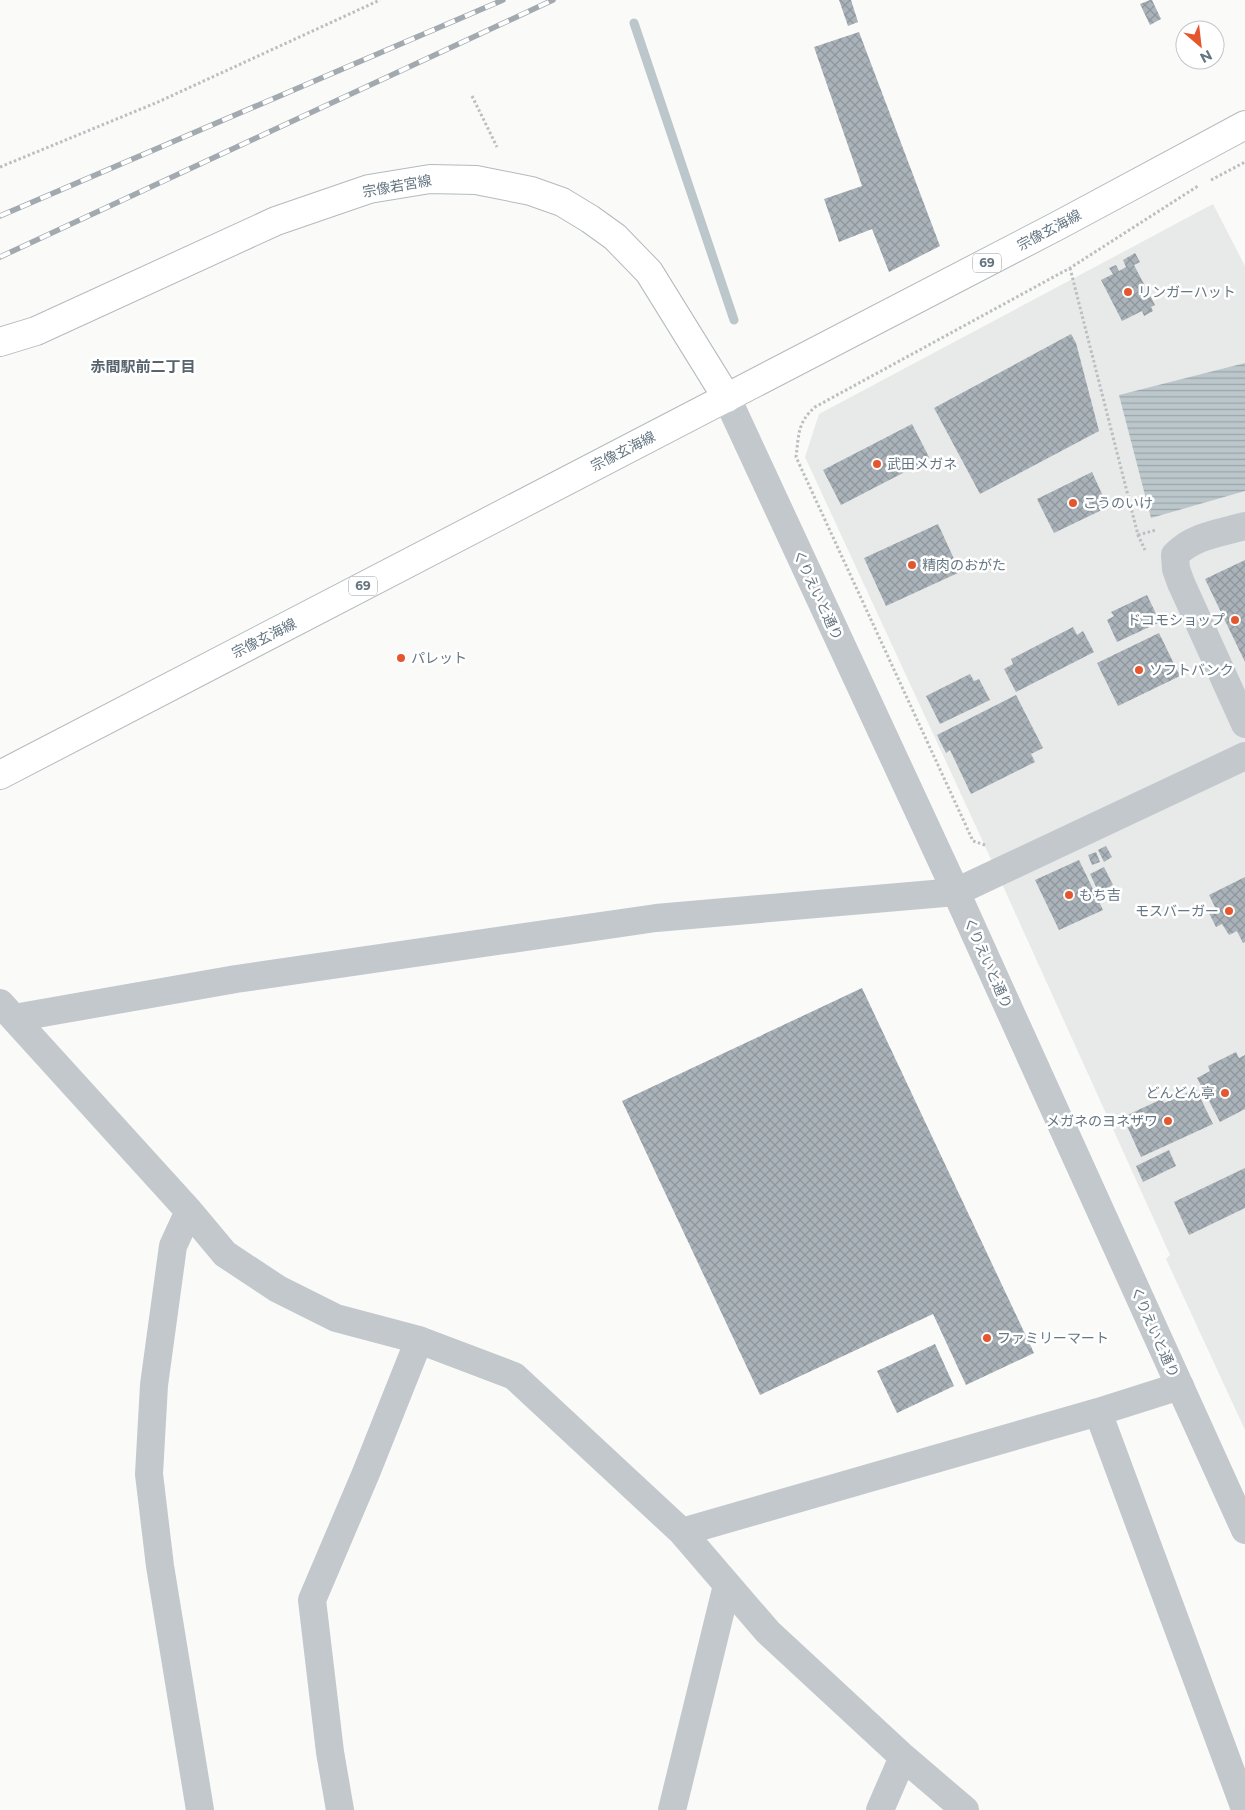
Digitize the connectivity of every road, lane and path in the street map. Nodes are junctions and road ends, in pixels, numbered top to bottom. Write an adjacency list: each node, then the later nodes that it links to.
1 (380, 0): 6 (path)
2 (472, 96): 4 (path)
3 (1245, 125): 9 (main road, 宗像玄海線 / 69)
4 (497, 147)
5 (1245, 162): 7 (path)
6 (0, 167)
7 (1070, 268): 11 (path); 15 (path)
8 (0, 342): 9 (main road, 宗像若宮線)
9 (727, 398): 14 (main road, 宗像玄海線 / 69); 16 (street, くりえいと通り)
10 (1245, 526): 12 (street)
11 (1146, 553)
12 (1245, 724)
13 (1245, 756): 16 (street)
14 (0, 775)
15 (990, 846)
16 (956, 892): 17 (street); 20 (street, くりえいと通り)
17 (7, 1010): 18 (street)
18 (189, 1211): 19 (street); 27 (street)
19 (419, 1340): 23 (street); 28 (street)
20 (1180, 1386): 21 (street); 22 (street, くりえいと通り)
21 (1098, 1412): 23 (street); 26 (street)
22 (1245, 1530)
23 (682, 1532): 24 (street)
24 (727, 1584): 25 (street); 29 (street)
25 (903, 1757): 30 (street); 31 (street)
26 (1245, 1809)
27 (200, 1810)
28 (340, 1810)
29 (672, 1810)
30 (880, 1810)
31 (965, 1810)

